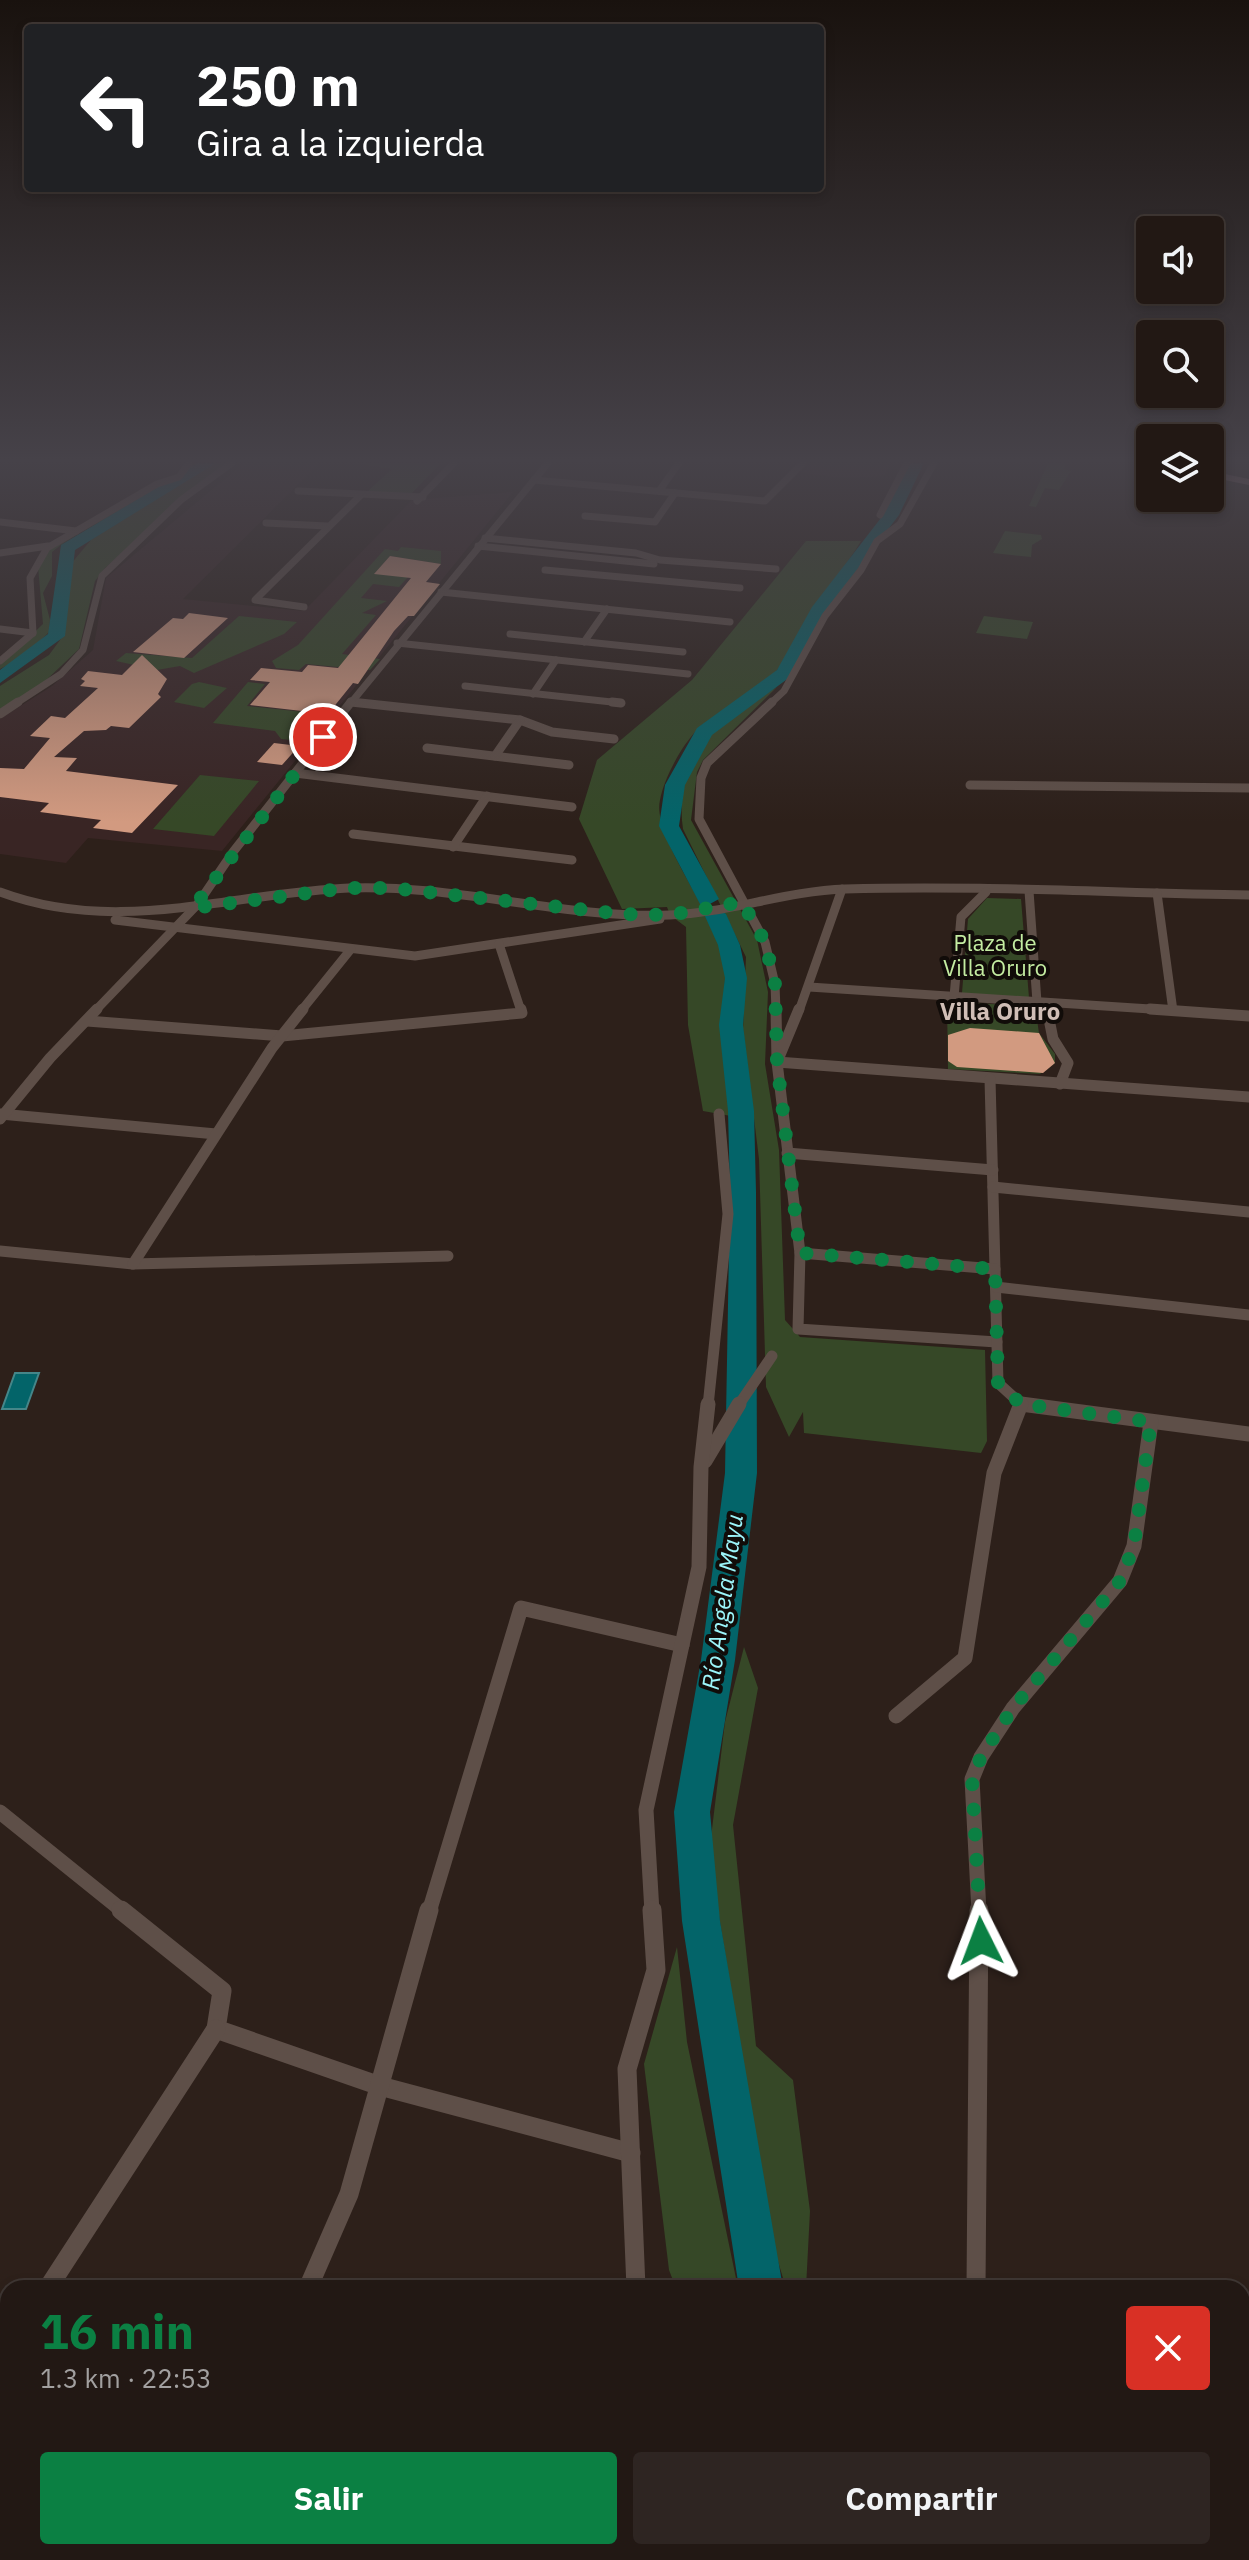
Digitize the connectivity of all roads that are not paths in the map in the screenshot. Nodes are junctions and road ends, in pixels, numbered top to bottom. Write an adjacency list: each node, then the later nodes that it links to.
1 (29, 582): 13 (street)
2 (100, 582): 25 (street)
3 (272, 582): 9 (street)
4 (449, 582): 8 (street)
5 (682, 582): 7 (street)
6 (851, 582): 45 (street)
7 (740, 588)
8 (441, 592): 10 (street); 16 (street)
9 (304, 607)
10 (607, 609): 11 (street); 15 (street)
11 (730, 622)
12 (0, 629): 13 (street)
13 (33, 633): 19 (street)
14 (510, 634): 15 (street)
15 (584, 642): 17 (street)
16 (397, 643): 18 (street); 23 (street)
17 (683, 652)
18 (556, 660): 20 (street); 22 (street)
19 (0, 661)
20 (688, 674)
21 (465, 686): 22 (street)
22 (533, 694): 24 (street)
23 (351, 702): 26 (street); 31 (street)
24 (621, 703)
25 (0, 714)
26 (520, 720): 27 (street); 29 (street)
27 (614, 739)
28 (427, 748): 29 (street)
29 (495, 756): 30 (street)
30 (569, 765)
31 (295, 773): 34 (street); 46 (street)
32 (970, 785): 33 (street)
33 (1249, 788)
34 (487, 796): 35 (street); 37 (street)
35 (572, 807)
36 (353, 834): 37 (street)
37 (453, 847): 38 (street)
38 (572, 860)
39 (842, 889): 42 (street); 45 (street); 52 (street)
40 (1029, 891): 42 (street); 43 (street); 54 (street)
41 (0, 892): 47 (street)
42 (986, 892): 53 (street)
43 (1157, 893): 44 (street); 55 (street)
44 (1249, 895)
45 (742, 902): 48 (street); 59 (street)
46 (193, 908): 47 (street); 48 (street); 49 (street)
47 (65, 910): 49 (street)
48 (670, 915): 50 (street)
49 (172, 929): 51 (street); 57 (street)
50 (499, 944): 51 (street); 58 (street)
51 (351, 949): 58 (street)
52 (809, 987): 53 (street); 59 (street)
53 (954, 997): 54 (street)
54 (1037, 1002): 55 (street); 61 (street)
55 (1173, 1011): 56 (street)
56 (1249, 1016)
57 (87, 1021): 58 (street); 64 (street)
58 (282, 1036): 65 (street)
59 (777, 1062): 60 (street); 66 (street)
60 (990, 1079): 61 (street); 67 (street)
61 (1060, 1084): 62 (street)
62 (1249, 1097)
63 (719, 1114): 82 (street)
64 (1, 1115): 65 (street)
65 (216, 1134): 73 (street)
66 (787, 1153): 67 (street); 71 (street)
67 (993, 1170): 68 (street)
68 (993, 1187): 69 (street); 74 (street)
69 (1249, 1212)
70 (0, 1251): 73 (street)
71 (800, 1253): 74 (street); 77 (street)
72 (448, 1256): 73 (street)
73 (133, 1264)
74 (995, 1269): 75 (street)
75 (996, 1287): 76 (street); 77 (street)
76 (1249, 1315)
77 (997, 1342): 79 (street)
78 (772, 1356): 82 (street)
79 (1021, 1404): 80 (street); 84 (street)
80 (1151, 1422): 81 (street); 92 (street)
81 (1249, 1434)
82 (701, 1467): 83 (street)
83 (682, 1645): 87 (street); 88 (street)
84 (896, 1716)
85 (0, 1812): 86 (street)
86 (216, 2029): 87 (street); 89 (street)
87 (380, 2086): 88 (street); 90 (street)
88 (631, 2153): 91 (street)
89 (53, 2280)
90 (311, 2280)
91 (636, 2280)
92 (976, 2280)

